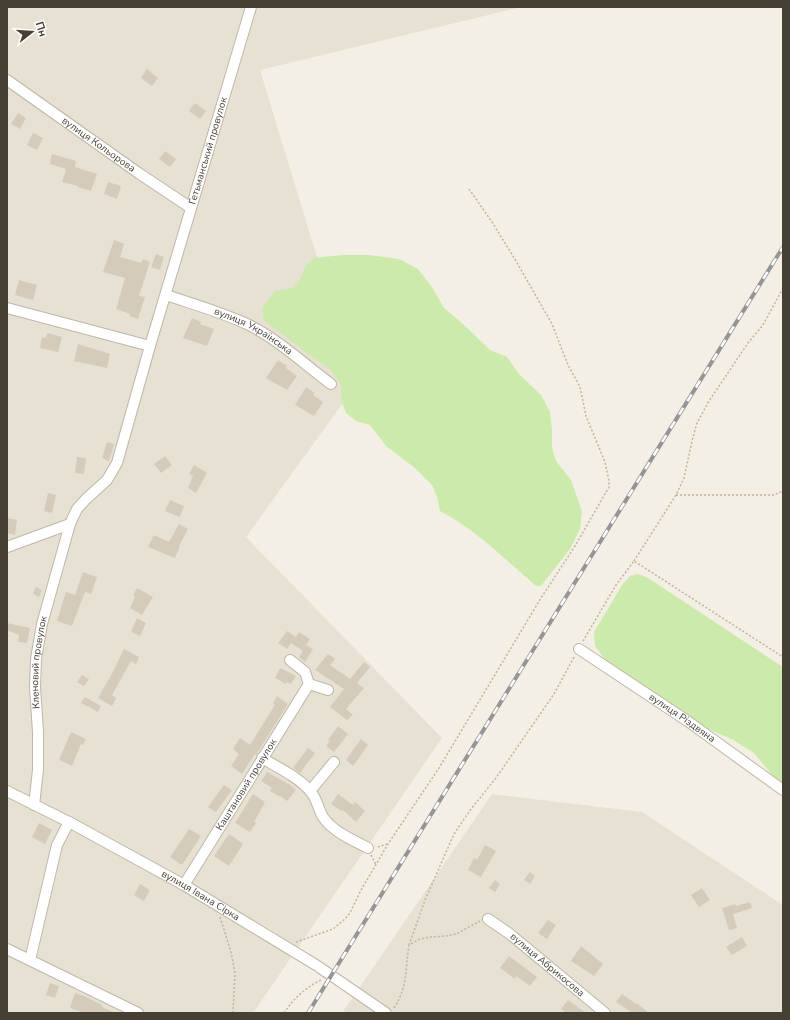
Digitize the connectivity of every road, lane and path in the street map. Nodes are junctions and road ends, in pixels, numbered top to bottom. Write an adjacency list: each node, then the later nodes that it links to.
1 (251, 7): 4 (street, Гетьманський провулок)
2 (7, 80): 4 (street, вулиця Кольорова)
3 (469, 189): 31 (path)
4 (191, 208): 6 (street, Гетьманський провулок)
5 (783, 288): 11 (path)
6 (166, 295): 8 (street, Гетьманський провулок); 9 (street, вулиця Українська)
7 (7, 308): 8 (street)
8 (150, 346): 12 (street, Кленовий провулок)
9 (331, 384)
10 (783, 492): 11 (path)
11 (676, 495): 14 (path)
12 (70, 524): 13 (street); 25 (street, Кленовий провулок)
13 (7, 547)
14 (634, 561): 15 (path); 16 (path)
15 (579, 649): 22 (street, вулиця Різдвяна); 32 (path)
16 (783, 657)
17 (290, 660): 18 (street)
18 (309, 684): 19 (street); 20 (street, Каштановий провулок)
19 (328, 690)
20 (262, 758): 24 (street); 28 (street, Каштановий провулок)
21 (334, 762): 24 (street)
22 (783, 790)
23 (7, 791): 25 (street, вулиця Івана Сірка)
24 (310, 791): 27 (street)
25 (34, 805): 26 (street, вулиця Івана Сірка)
26 (69, 822): 28 (street, вулиця Івана Сірка); 34 (street)
27 (368, 848)
28 (184, 885): 29 (street, вулиця Івана Сірка)
29 (219, 907): 31 (street, вулиця Івана Сірка); 38 (path)
30 (488, 919): 32 (path); 40 (street, вулиця Абрикосова)
31 (282, 945): 35 (street, вулиця Івана Сірка)
32 (409, 945): 36 (path)
33 (7, 948): 34 (street)
34 (30, 960): 37 (street)
35 (332, 975): 36 (street, вулиця Івана Сірка); 39 (path)
36 (390, 1011)
37 (138, 1013)
38 (233, 1013)
39 (284, 1013)
40 (605, 1013)

